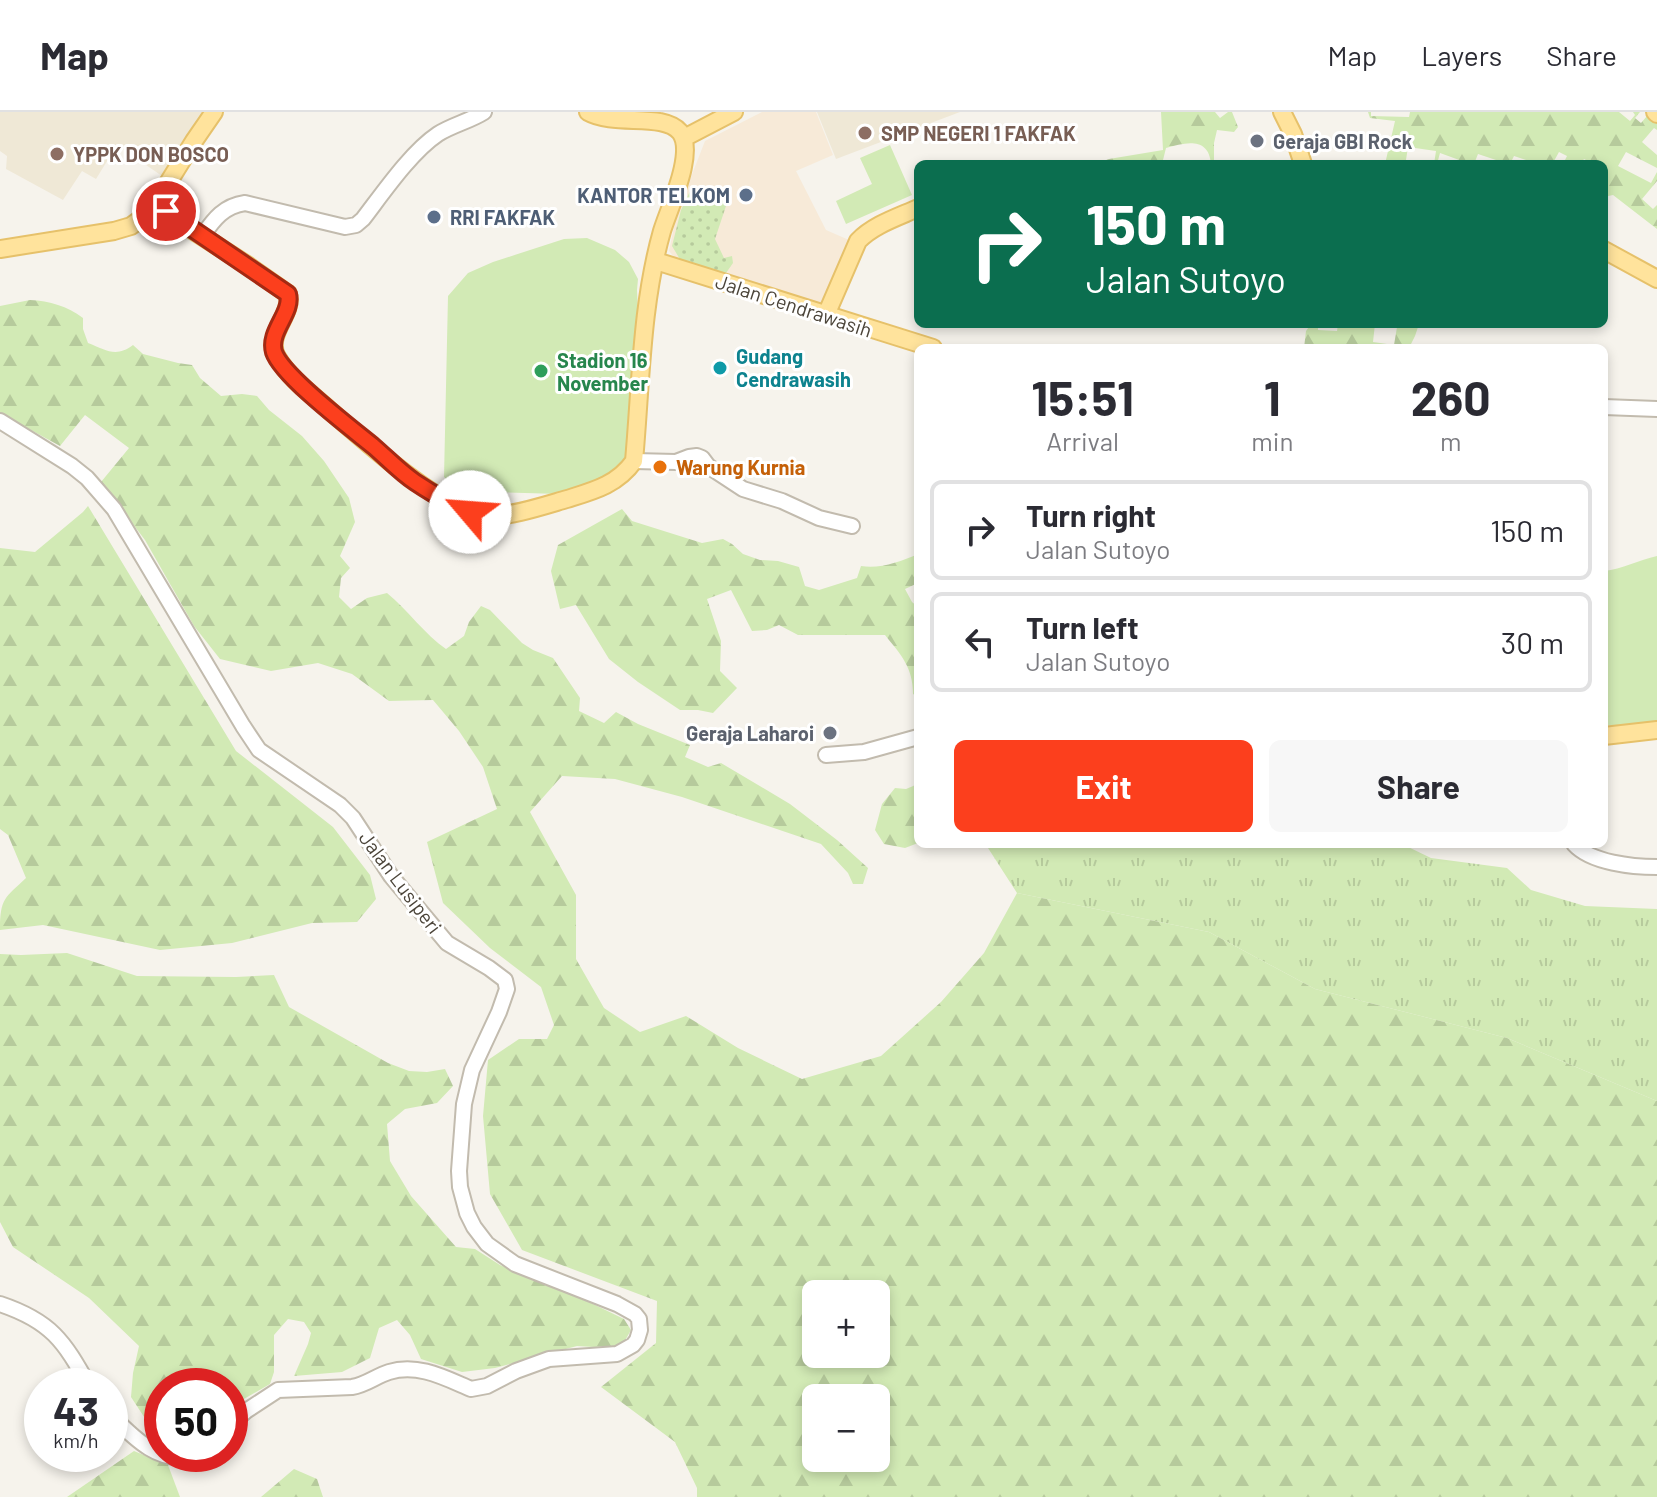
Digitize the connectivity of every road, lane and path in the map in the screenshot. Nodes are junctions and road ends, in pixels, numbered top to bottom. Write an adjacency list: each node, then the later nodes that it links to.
1 (214, 112): 8 (main road)
2 (484, 112): 10 (street)
3 (588, 112): 6 (main road)
4 (734, 112): 6 (main road)
5 (1282, 112): 7 (main road)
6 (684, 138): 13 (main road)
7 (1301, 160)
8 (157, 202): 10 (main road); 11 (main road)
9 (914, 210): 15 (main road)
10 (203, 235): 20 (main road)
11 (0, 249)
12 (1608, 252): 14 (main road)
13 (656, 261): 15 (main road, Jalan Cendrawasih); 20 (main road)
14 (1657, 279)
15 (826, 315): 16 (main road, Jalan Cendrawasih)
16 (920, 344)
17 (1608, 407): 18 (street)
18 (1657, 409)
19 (0, 421): 30 (street, Jalan Lusiperi)
20 (634, 461): 21 (street)
21 (852, 526)
22 (1657, 730): 23 (main road)
23 (1608, 736)
24 (914, 738): 25 (street)
25 (826, 755)
26 (1579, 848): 27 (street)
27 (1657, 867)
28 (0, 1304): 29 (street)
29 (79, 1368)
30 (248, 1410)
31 (128, 1430): 32 (street)
32 (144, 1443)

